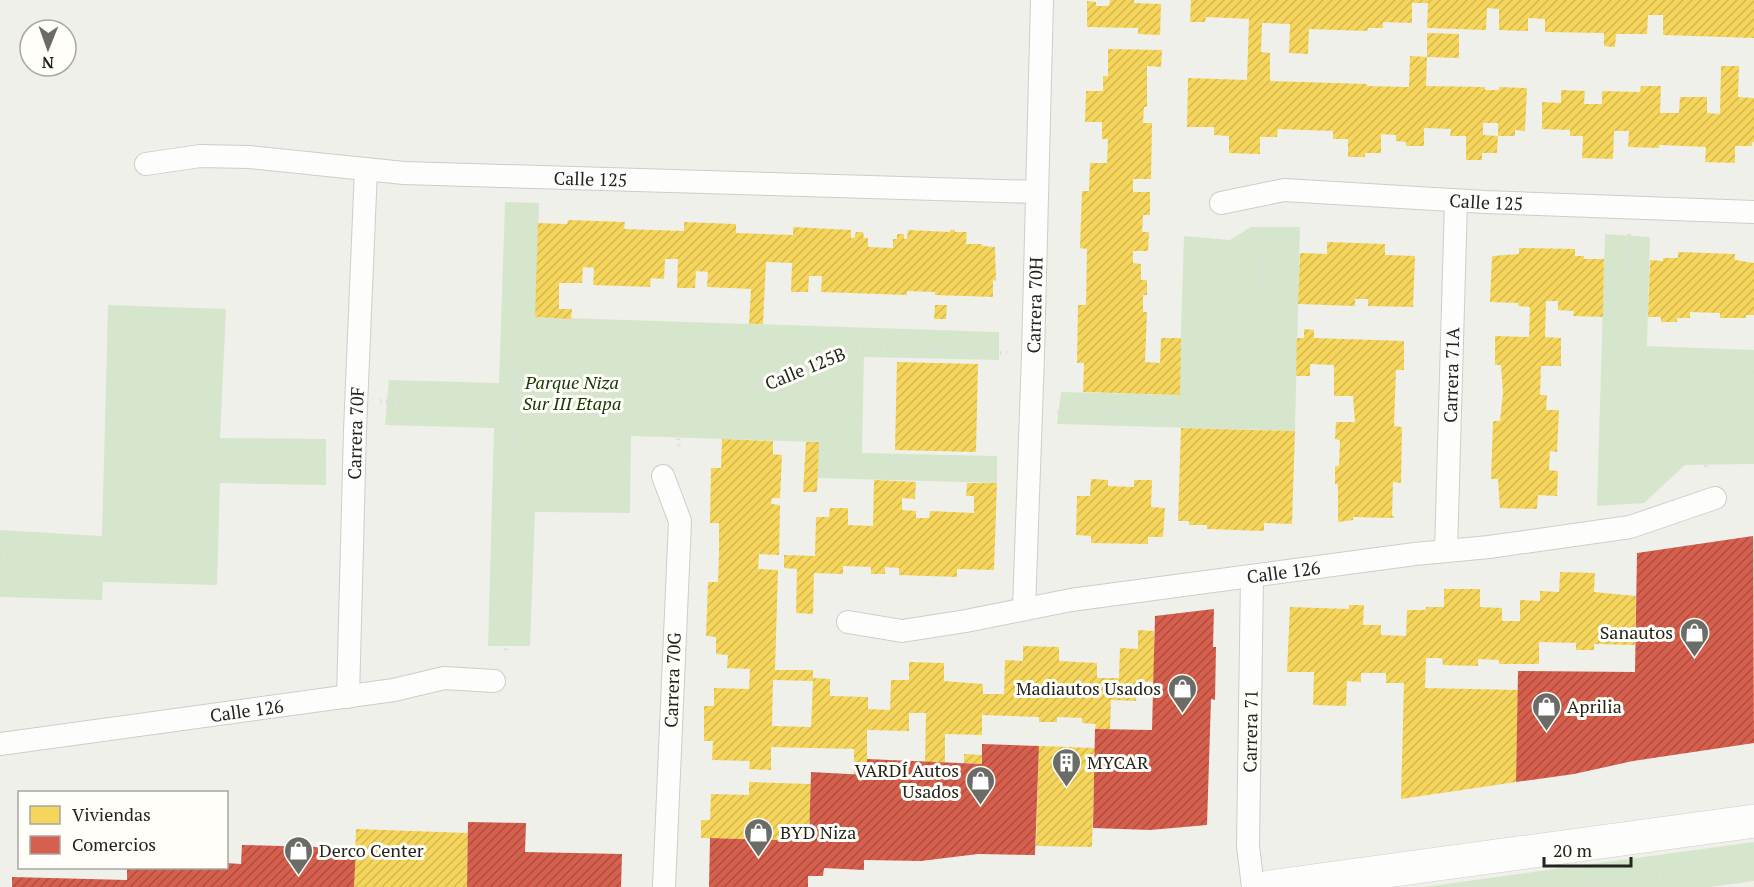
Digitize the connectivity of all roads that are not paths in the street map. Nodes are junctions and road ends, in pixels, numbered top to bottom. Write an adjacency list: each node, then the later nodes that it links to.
1 (1042, 0): 4 (street, Carrera 70H)
2 (146, 164): 3 (street, Calle 125)
3 (366, 169): 4 (street, Calle 125); 15 (street, Carrera 70F)
4 (1037, 192): 12 (street, Carrera 70H)
5 (1456, 201): 6 (street, Calle 125); 7 (street, Calle 125); 10 (street, Carrera 71A)
6 (1221, 203)
7 (1754, 212)
8 (663, 476): 18 (street, Carrera 70G)
9 (1716, 498): 10 (street, Calle 126)
10 (1446, 551): 11 (street, Calle 126)
11 (1252, 576): 12 (street, Calle 126); 19 (street, Carrera 71)
12 (1024, 609): 13 (street, Calle 126)
13 (848, 622)
14 (494, 681): 15 (street, Calle 126)
15 (348, 696): 16 (street, Calle 126)
16 (0, 744)
17 (1754, 821): 20 (main road)
18 (664, 887)
19 (1253, 887)
20 (1269, 887)

